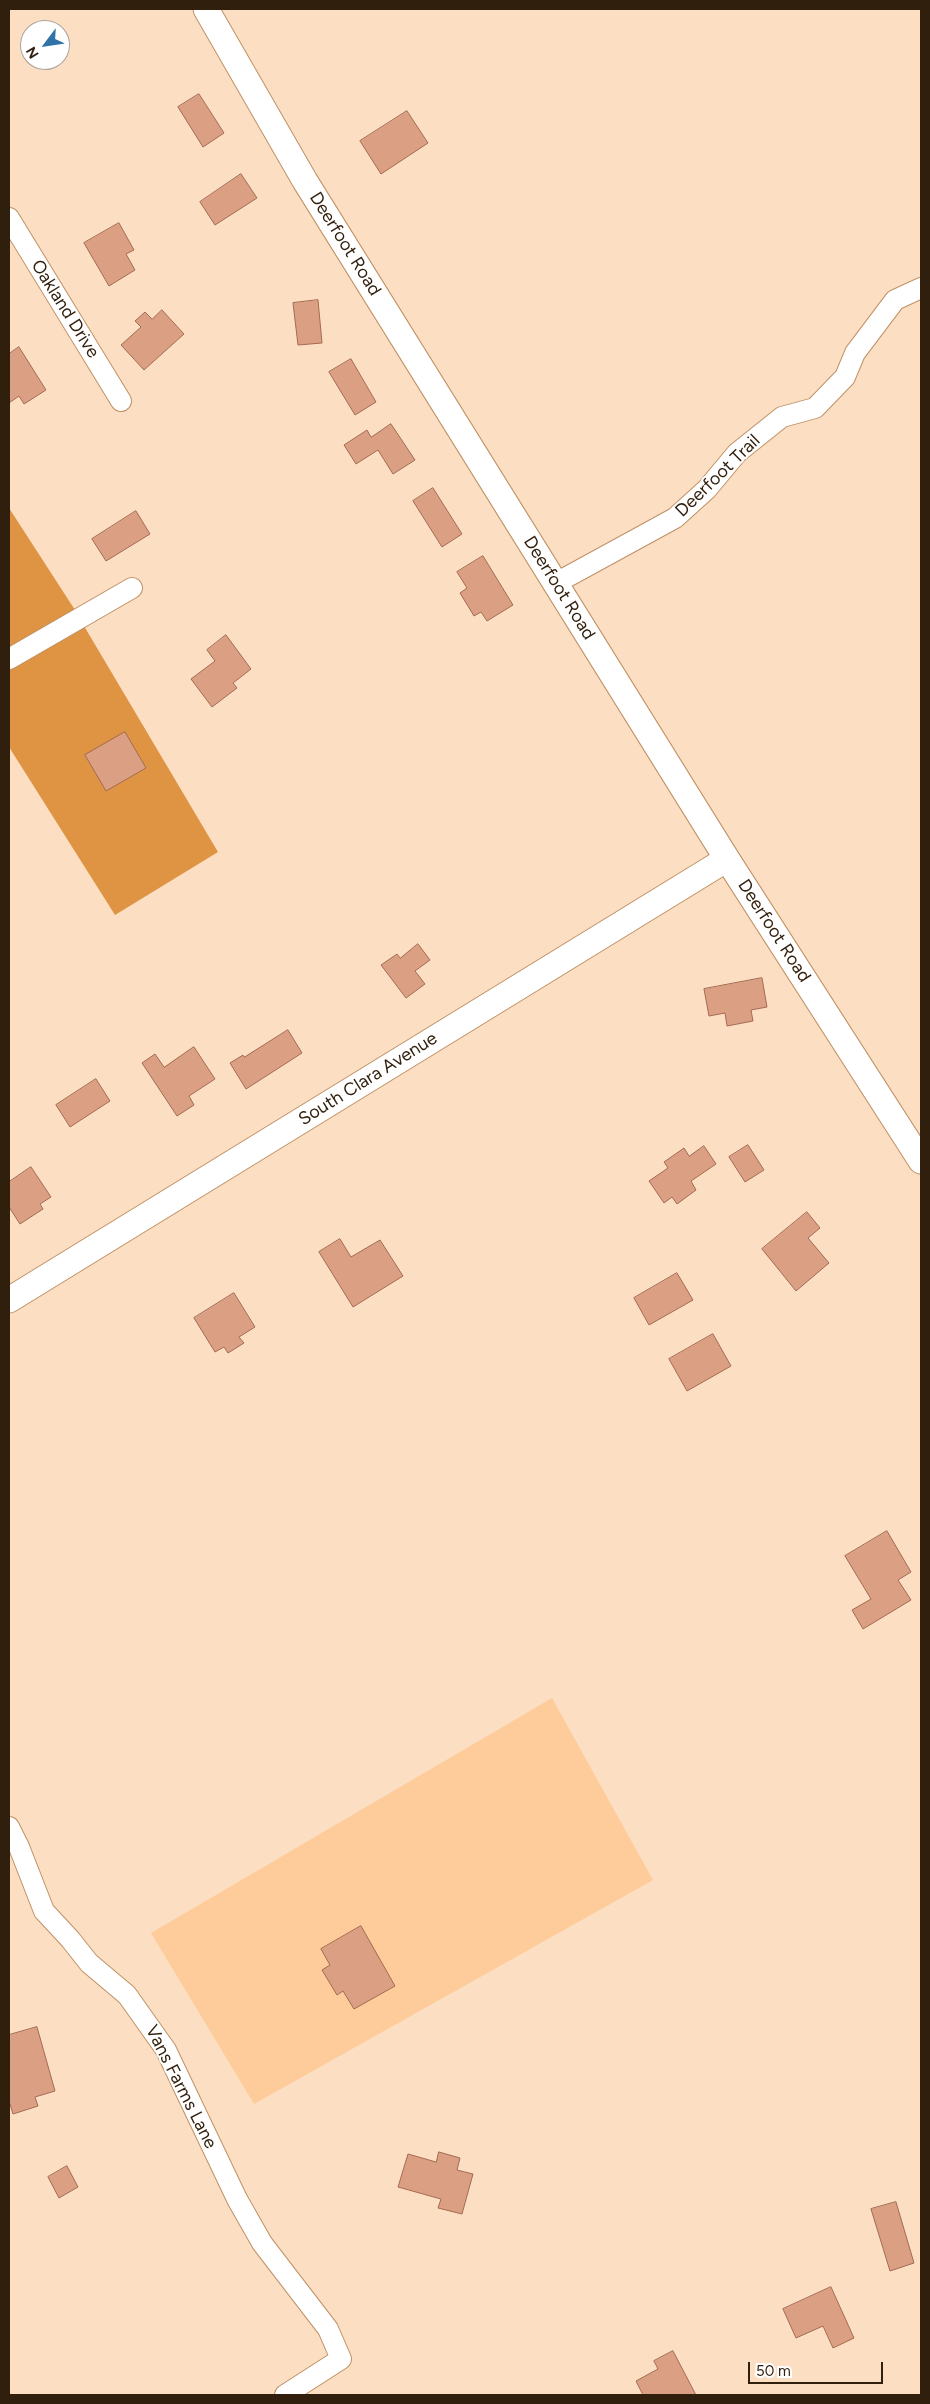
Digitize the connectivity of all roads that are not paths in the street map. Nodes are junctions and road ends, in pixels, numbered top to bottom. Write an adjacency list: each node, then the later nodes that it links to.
1 (206, 9): 5 (street, Deerfoot Road)
2 (9, 218): 4 (street, Oakland Drive)
3 (921, 288): 5 (street, Deerfoot Trail)
4 (121, 401)
5 (556, 583): 8 (street, Deerfoot Road)
6 (132, 588): 7 (street)
7 (9, 659)
8 (727, 858): 9 (street, Deerfoot Road); 10 (street, South Clara Avenue)
9 (921, 1161)
10 (9, 1300)
11 (9, 1827): 12 (street, Vans Farms Lane)
12 (285, 2395)

